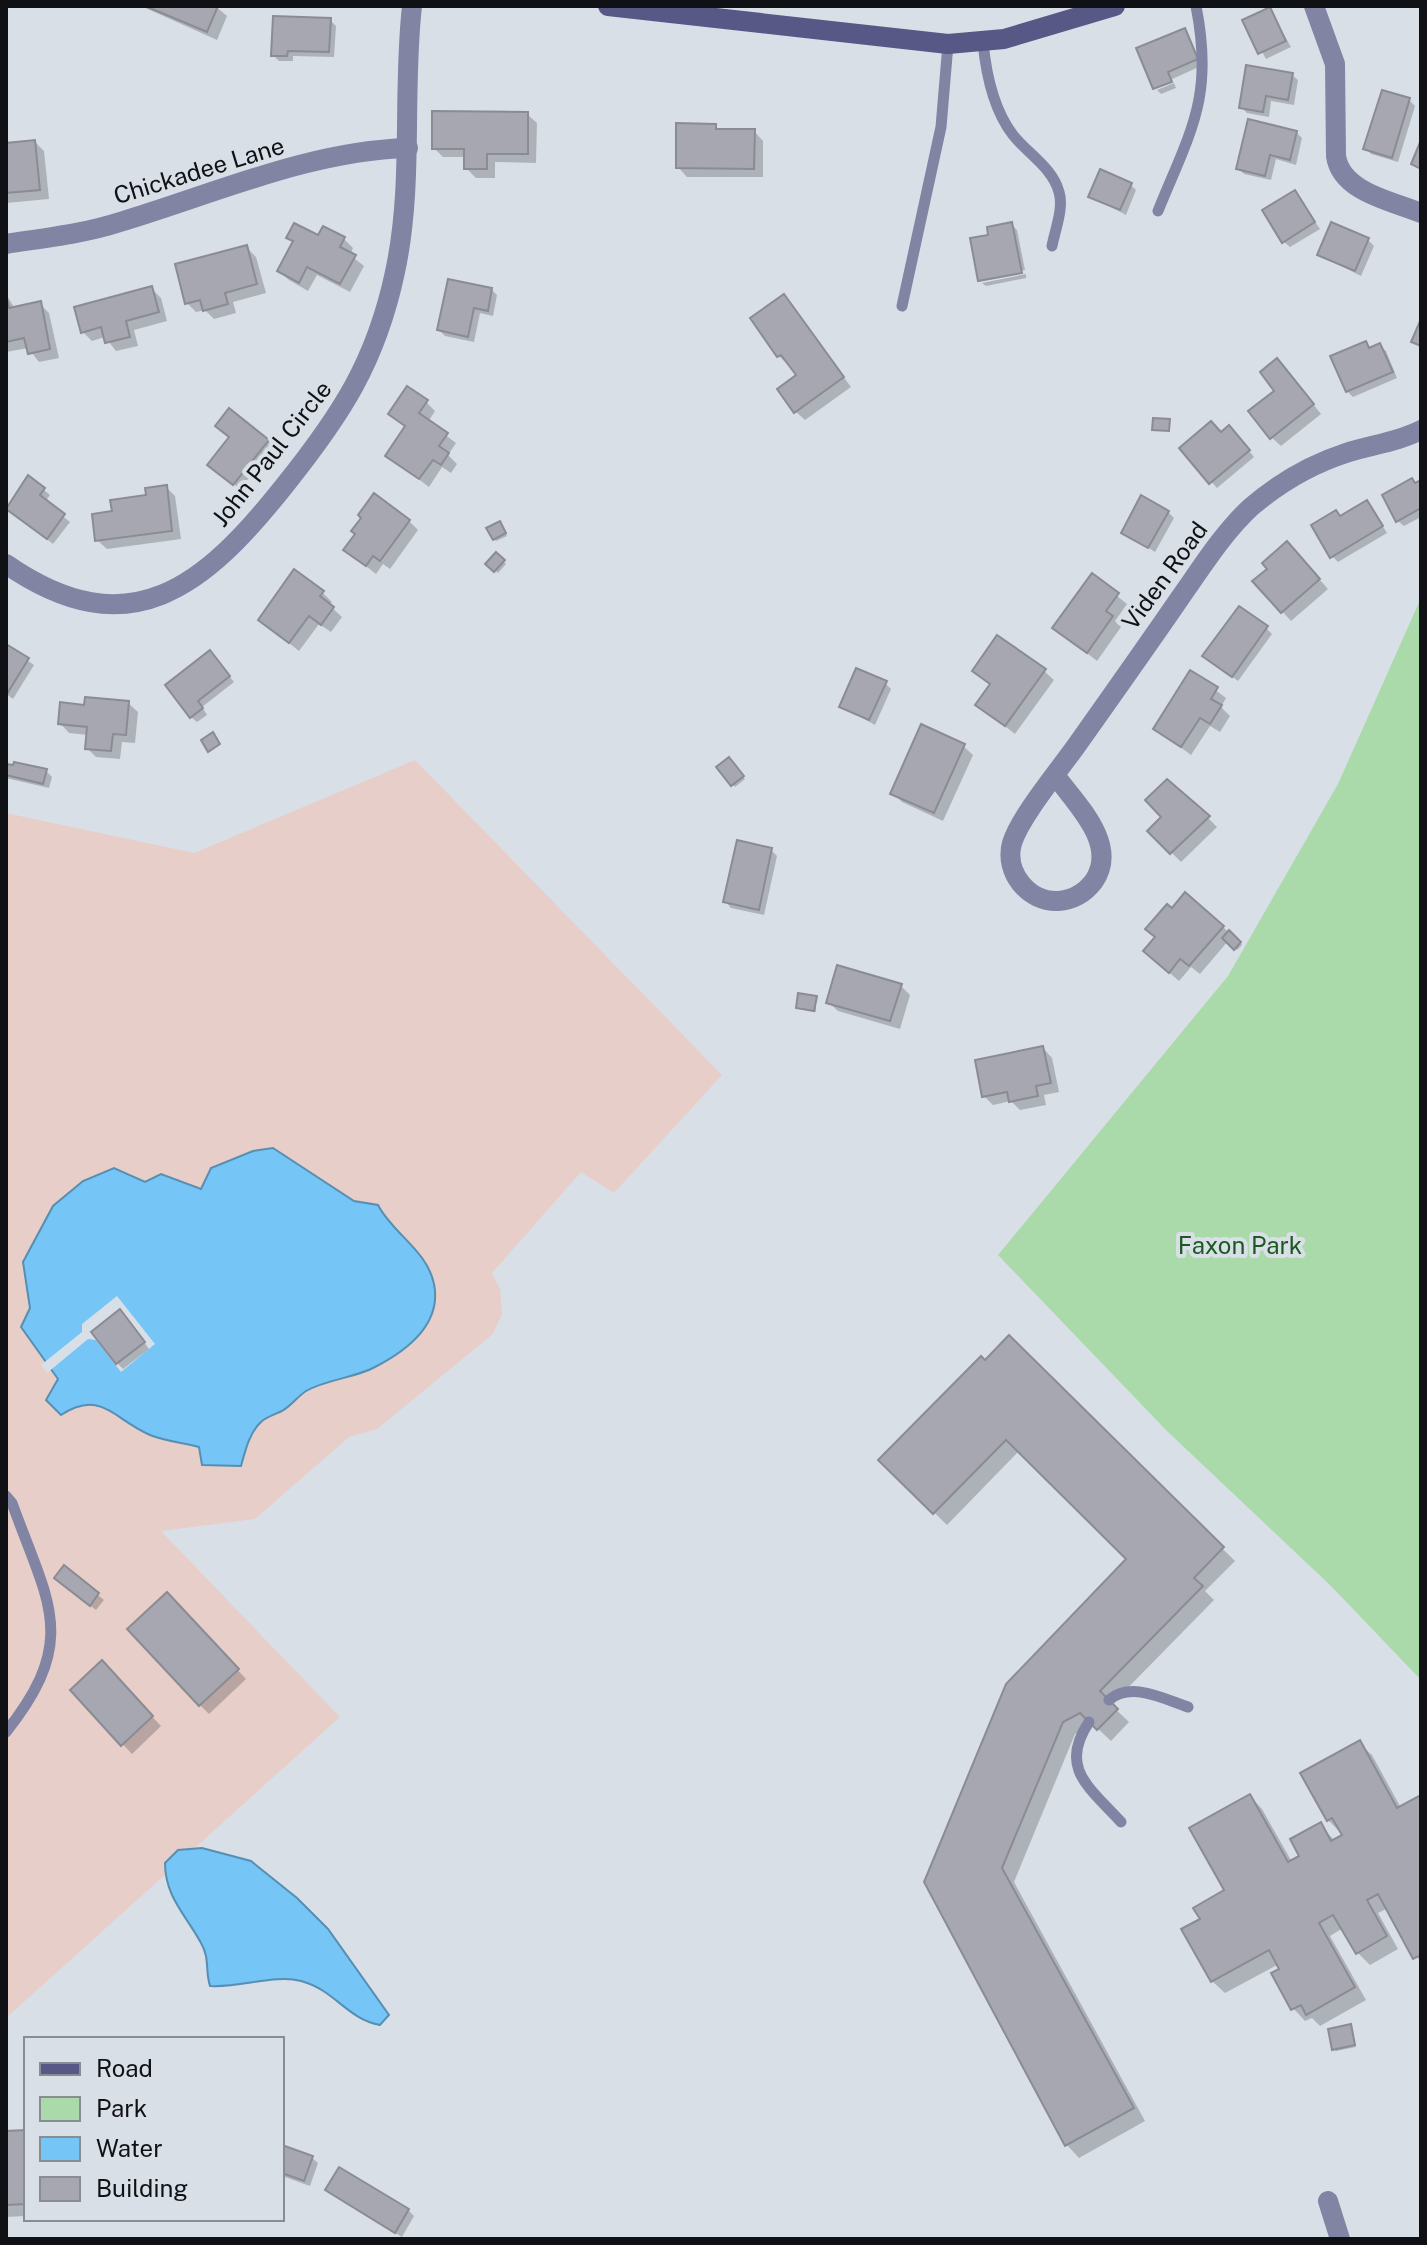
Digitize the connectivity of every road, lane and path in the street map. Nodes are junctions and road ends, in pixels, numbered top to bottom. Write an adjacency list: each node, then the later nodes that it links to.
1 (412, 6): 8 (street, John Paul Circle)
2 (608, 6): 7 (main road)
3 (1115, 6): 6 (main road)
4 (1196, 6): 9 (lane)
5 (1314, 6): 10 (street)
6 (983, 42): 7 (main road); 12 (lane)
7 (948, 44): 13 (lane)
8 (408, 148): 11 (street, Chickadee Lane); 15 (street, John Paul Circle)
9 (1158, 211)
10 (1421, 213)
11 (6, 244)
12 (1052, 246)
13 (902, 306)
14 (1421, 430): 16 (street, Viden Road)
15 (6, 564)
16 (1055, 775): 16 (street, Viden Road)
17 (6, 1496): 21 (lane)
18 (1109, 1700): 19 (lane)
19 (1188, 1707)
20 (1089, 1722): 22 (lane)
21 (6, 1732)
22 (1121, 1822)
23 (1328, 2201): 24 (street)
24 (1340, 2239)

